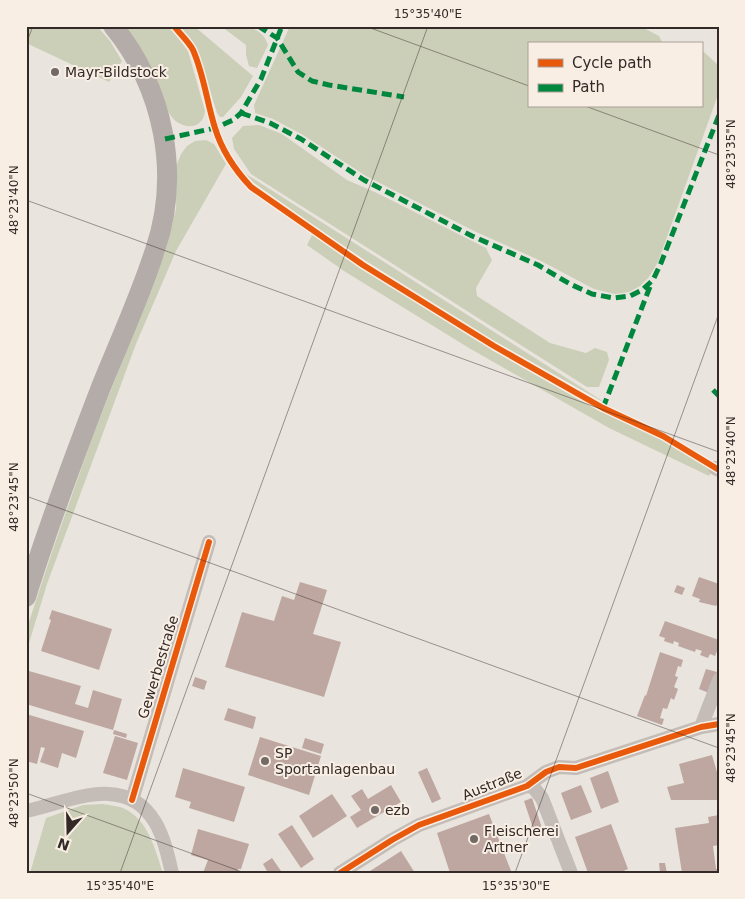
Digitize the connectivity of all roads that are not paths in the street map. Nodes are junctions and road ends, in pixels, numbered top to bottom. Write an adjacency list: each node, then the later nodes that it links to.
1 (113, 26): 3 (main road)
2 (209, 542): 8 (street, Gewerbestraße)
3 (26, 597)
4 (719, 680): 6 (street)
5 (719, 724): 6 (street, Austraße)
6 (701, 727): 7 (street, Austraße)
7 (527, 786): 11 (street, Austraße); 12 (street)
8 (132, 800): 9 (street); 10 (street)
9 (26, 811)
10 (172, 873)
11 (340, 873)
12 (571, 873)

